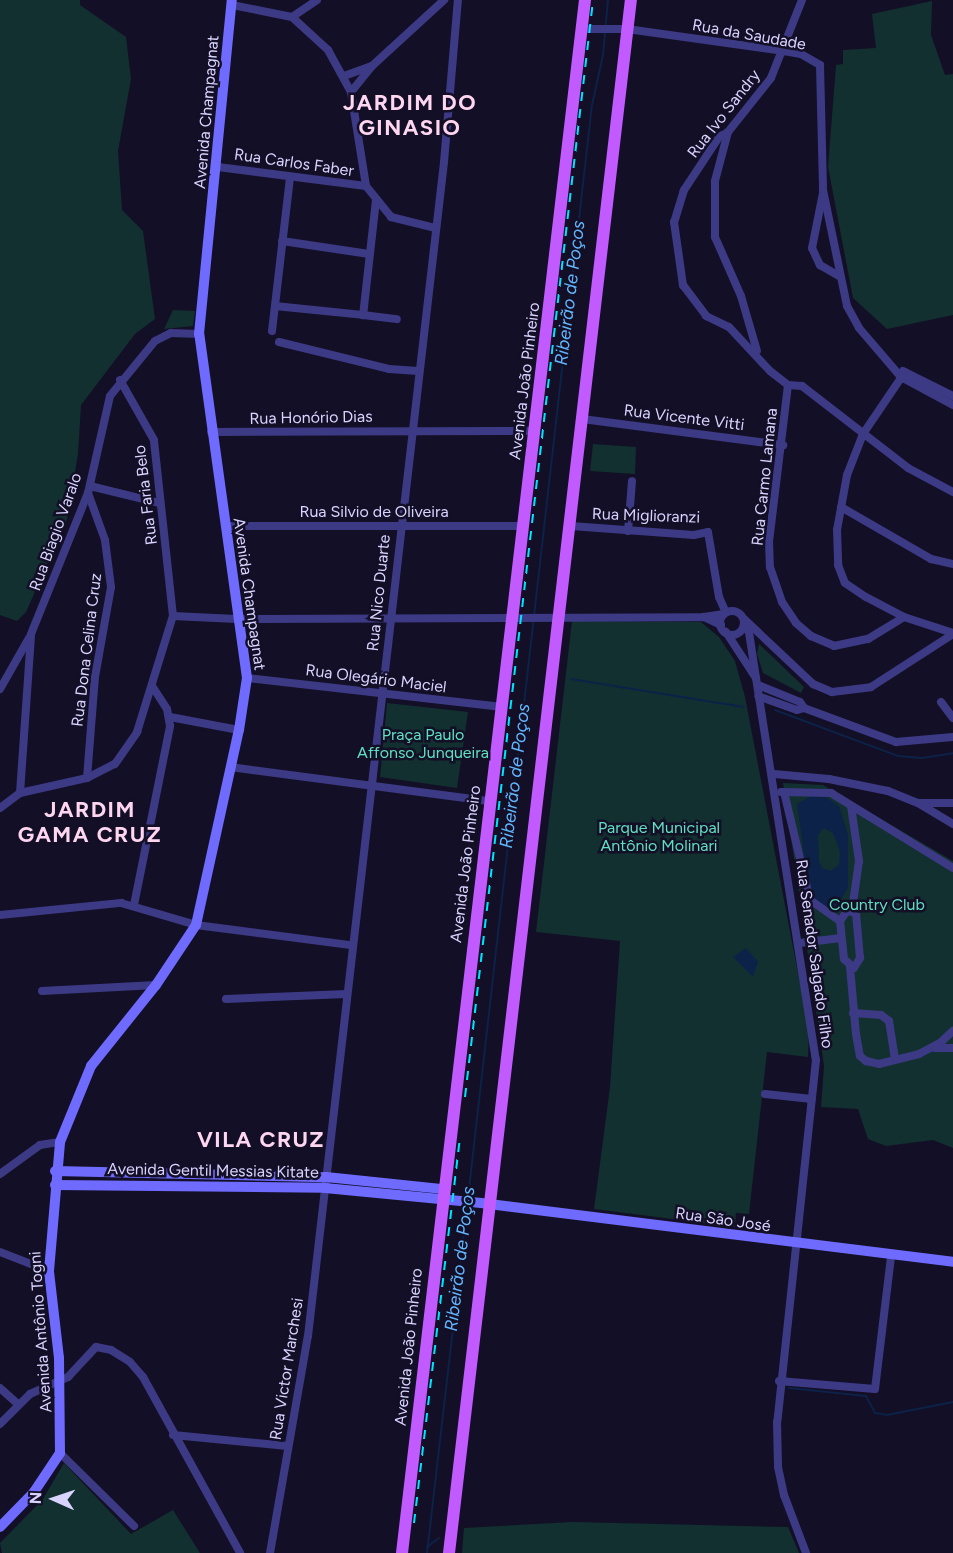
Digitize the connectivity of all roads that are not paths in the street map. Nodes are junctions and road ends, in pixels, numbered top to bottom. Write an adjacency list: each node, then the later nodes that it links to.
1 (317, 0): 8 (street)
2 (444, 0): 12 (street)
3 (458, 0): 21 (street, Rua Nico Duarte)
4 (585, 0): 9 (main road, Avenida João Pinheiro)
5 (631, 0): 10 (main road)
6 (802, 0): 11 (street, Rua Ivo Sandry)
7 (232, 2): 8 (street); 16 (street, Avenida Champagnat)
8 (292, 16): 13 (street)
9 (588, 29): 10 (street, Rua da Saudade); 40 (main road, Avenida João Pinheiro)
10 (622, 30): 11 (street, Rua da Saudade); 38 (main road)
11 (784, 51): 15 (street, Rua Ivo Sandry); 19 (street, Rua da Saudade)
12 (372, 66): 13 (street); 14 (street)
13 (344, 75): 14 (street)
14 (351, 92): 18 (street)
15 (728, 132): 31 (street); 31 (street, Rua Ivo Sandry)
16 (218, 167): 17 (street, Rua Carlos Faber); 29 (street, Avenida Champagnat)
17 (290, 178): 18 (street, Rua Carlos Faber); 22 (street)
18 (366, 186): 20 (street)
19 (823, 190): 24 (street, Rua da Saudade); 24 (street, Rua da Saudade)
20 (376, 200): 21 (street); 23 (street)
21 (435, 228): 32 (street, Rua Nico Duarte)
22 (282, 241): 23 (street); 25 (street)
23 (369, 254): 26 (street)
24 (840, 276): 33 (street, Rua da Saudade)
25 (275, 306): 26 (street); 28 (street)
26 (363, 315): 27 (street)
27 (398, 319)
28 (272, 331)
29 (199, 334): 34 (street, Rua Biagio Varalo); 41 (street, Avenida Champagnat)
30 (279, 342): 32 (street)
31 (758, 354): 35 (street)
32 (418, 370): 39 (street, Rua Nico Duarte)
33 (903, 375): 36 (street, Rua da Saudade); 37 (street, Rua da Saudade); 42 (street)
34 (120, 380): 45 (street, Rua Biagio Varalo); 47 (street, Rua Faria Belo)
35 (788, 385): 42 (street); 43 (street, Rua Carmo Lamana)
36 (953, 396)
37 (953, 405)
38 (582, 419): 43 (street, Rua Vicente Vitti); 52 (main road)
39 (411, 430): 40 (street, Rua Honório Dias); 41 (street, Rua Honório Dias); 50 (street, Rua Nico Duarte)
40 (536, 430): 51 (main road, Avenida João Pinheiro)
41 (211, 432): 49 (street, Avenida Champagnat)
42 (863, 434): 46 (street); 48 (street)
43 (783, 445): 60 (street, Rua Carmo Lamana)
44 (632, 481): 53 (street)
45 (89, 490): 47 (street); 66 (street, Rua Biagio Varalo); 82 (street, Rua Dona Celina Cruz)
46 (953, 492)
47 (160, 503): 56 (street, Rua Faria Belo)
48 (841, 507): 54 (street); 60 (street)
49 (225, 526): 50 (street, Rua Silvio de Oliveira); 62 (street, Avenida Champagnat)
50 (400, 526): 51 (street, Rua Silvio de Oliveira); 58 (street, Rua Nico Duarte)
51 (524, 526): 57 (main road, Avenida João Pinheiro)
52 (571, 526): 53 (street, Rua Miglioranzi); 61 (main road)
53 (628, 531): 55 (street, Rua Miglioranzi)
54 (953, 564)
55 (725, 613): 59 (street); 63 (street); 64 (street)
56 (173, 616): 62 (street); 69 (street)
57 (513, 616): 58 (street); 61 (street); 74 (main road, Avenida João Pinheiro)
58 (390, 617): 62 (street); 71 (street, Rua Nico Duarte)
59 (704, 617): 61 (street); 64 (street)
60 (903, 617): 65 (street)
61 (555, 618): 120 (main road)
62 (237, 619): 67 (street, Avenida Champagnat)
63 (744, 623): 64 (street); 65 (street); 68 (street, Rua Senador Salgado Filho)
64 (723, 629): 68 (street)
65 (953, 633)
66 (32, 634): 70 (street); 84 (street, Rua Biagio Varalo)
67 (247, 678): 71 (street, Rua Olegário Maciel); 78 (street, Avenida Champagnat)
68 (757, 682): 72 (street, Rua Senador Salgado Filho); 75 (street)
69 (152, 686): 76 (street); 82 (street)
70 (0, 689)
71 (382, 693): 74 (street, Rua Olegário Maciel); 83 (street, Rua Nico Duarte)
72 (758, 696): 75 (street); 81 (street, Rua Senador Salgado Filho)
73 (941, 702): 77 (street)
74 (502, 707): 86 (main road, Avenida João Pinheiro)
75 (804, 708): 79 (street)
76 (170, 717): 78 (street); 93 (street)
77 (953, 718)
78 (239, 730): 80 (street, Avenida Champagnat)
79 (953, 737)
80 (230, 767): 83 (street); 97 (street, Avenida Champagnat)
81 (774, 774): 85 (street, Rua Senador Salgado Filho); 87 (street)
82 (87, 778): 84 (street)
83 (370, 786): 86 (street); 100 (street, Rua Nico Duarte)
84 (20, 793): 90 (street)
85 (780, 793): 89 (street); 96 (street); 99 (street, Rua Senador Salgado Filho)
86 (490, 801): 119 (main road, Avenida João Pinheiro)
87 (918, 803): 88 (street); 91 (street)
88 (953, 803)
89 (851, 806): 92 (street); 94 (street)
90 (0, 808)
91 (953, 824)
92 (953, 868)
93 (134, 905): 95 (street); 97 (street)
94 (852, 910): 96 (street); 101 (street)
95 (0, 915)
96 (840, 921): 98 (street)
97 (196, 925): 100 (street); 102 (street, Avenida Champagnat)
98 (841, 938): 99 (street); 101 (street)
99 (800, 943): 112 (street, Rua Senador Salgado Filho)
100 (351, 945): 104 (street, Rua Nico Duarte)
101 (850, 967): 106 (street)
102 (156, 985): 103 (street); 113 (street, Avenida Champagnat)
103 (42, 991)
104 (346, 994): 105 (street); 117 (street, Rua Nico Duarte)
105 (226, 999)
106 (853, 1013): 110 (street); 110 (street)
107 (953, 1031): 108 (street)
108 (933, 1048): 109 (street); 110 (street)
109 (953, 1048)
110 (895, 1060)
111 (765, 1094): 112 (street)
112 (812, 1099): 121 (street, Rua Senador Salgado Filho)
113 (60, 1142): 114 (street, Avenida Champagnat); 115 (street)
114 (56, 1172): 116 (street, Avenida Gentil Messias Kitate); 118 (street, Avenida Champagnat)
115 (0, 1174)
116 (149, 1180): 117 (street, Avenida Gentil Messias Kitate); 118 (street, Avenida Gentil Messias Kitate)
117 (326, 1183): 119 (street, Avenida Gentil Messias Kitate); 132 (street, Rua Victor Marchesi)
118 (54, 1185): 125 (street, Avenida Antônio Togni)
119 (446, 1196): 120 (street, Avenida Gentil Messias Kitate); 138 (main road, Avenida João Pinheiro)
120 (485, 1204): 121 (street, Rua São José); 139 (main road)
121 (794, 1244): 123 (street, Rua São José); 127 (street, Rua Senador Salgado Filho)
122 (0, 1252): 125 (street)
123 (891, 1257): 124 (street, Rua São José); 127 (street)
124 (951, 1264)
125 (49, 1271): 126 (street, Avenida Antônio Togni)
126 (60, 1381): 129 (street); 131 (street); 133 (street, Avenida Antônio Togni)
127 (779, 1381): 140 (street, Rua Senador Salgado Filho)
128 (0, 1388): 129 (street)
129 (18, 1404): 130 (street)
130 (0, 1424)
131 (173, 1435): 132 (street); 136 (street)
132 (287, 1446): 137 (street, Rua Victor Marchesi)
133 (60, 1452): 134 (street); 135 (street)
134 (134, 1526)
135 (0, 1527)
136 (240, 1553)
137 (270, 1553)
138 (402, 1553)
139 (448, 1553)
140 (806, 1553)

